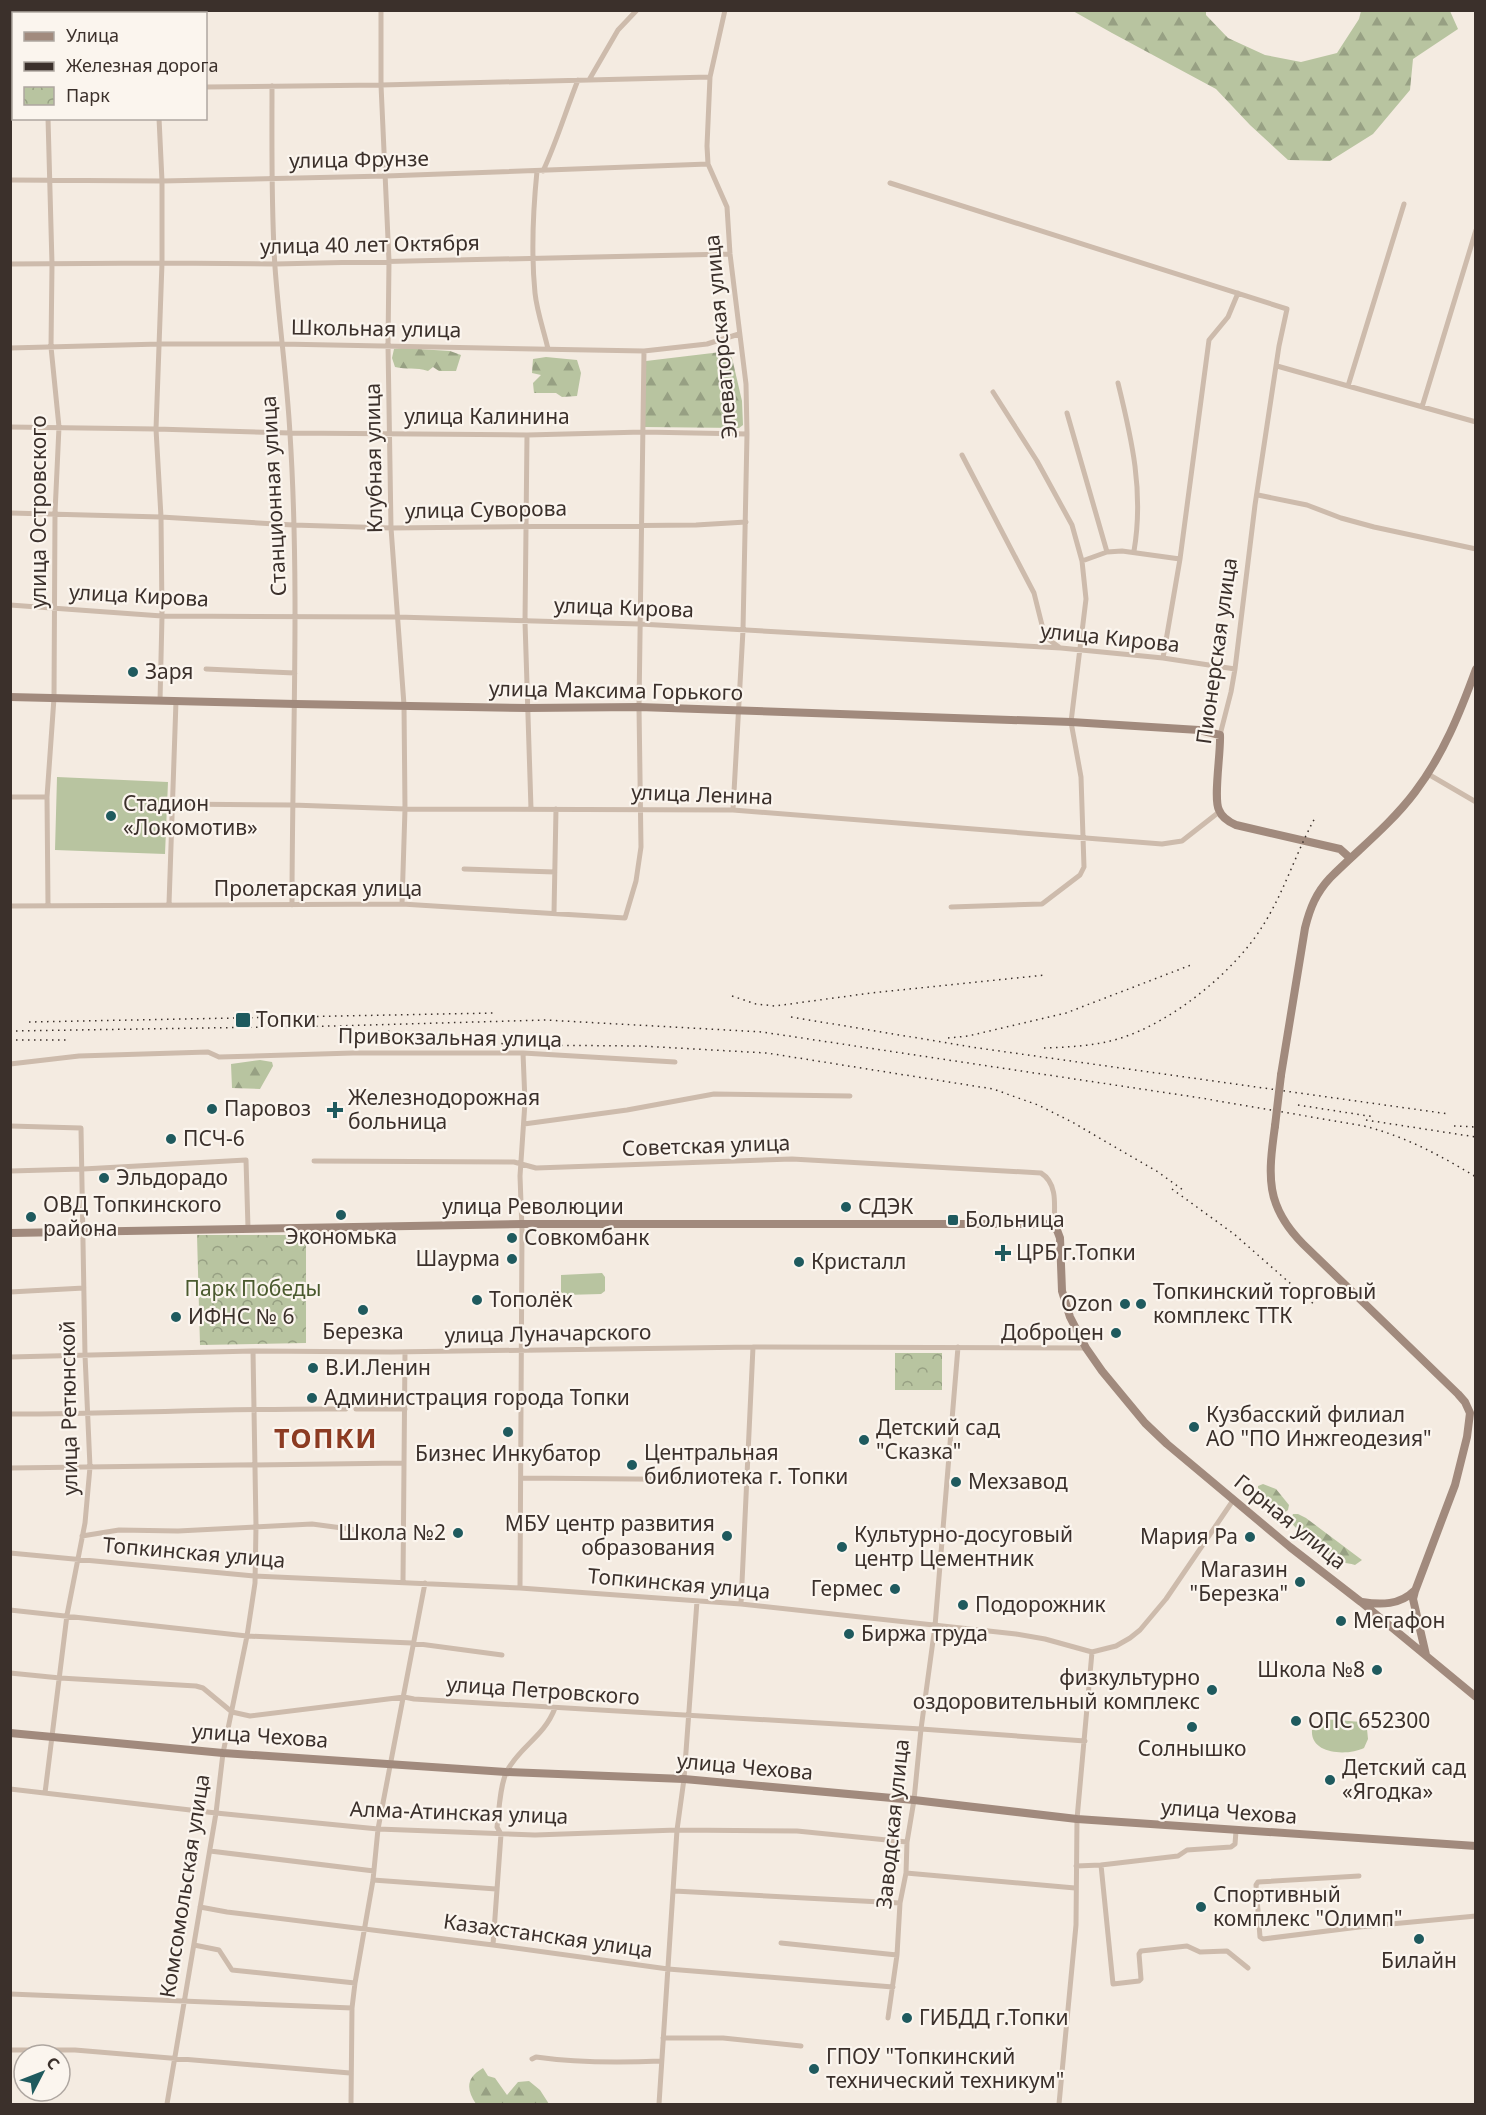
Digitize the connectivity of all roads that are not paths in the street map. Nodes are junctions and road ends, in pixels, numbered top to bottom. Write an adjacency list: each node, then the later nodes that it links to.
1 (381, 10): 8 (street, Клубная улица)
2 (637, 10): 6 (street)
3 (725, 10): 4 (street, Элеваторская улица)
4 (710, 77): 6 (street); 12 (street, Элеваторская улица)
5 (578, 80): 6 (street); 8 (street); 13 (street)
6 (589, 80)
7 (272, 86): 8 (street); 9 (street); 15 (street, Станционная улица)
8 (381, 86): 14 (street, Клубная улица)
9 (207, 87)
10 (48, 120): 17 (street, улица Островского)
11 (159, 120): 18 (street)
12 (708, 164): 13 (street, улица Фрунзе); 22 (street, Элеваторская улица)
13 (540, 171): 14 (street, улица Фрунзе); 23 (street)
14 (387, 176): 15 (street, улица Фрунзе); 24 (street, Клубная улица)
15 (271, 178): 18 (street, улица Фрунзе); 28 (street, Станционная улица)
16 (10, 180): 17 (street, улица Фрунзе)
17 (49, 180): 18 (street, улица Фрунзе); 27 (street, улица Островского)
18 (162, 181): 25 (street)
19 (890, 183): 29 (street)
20 (1404, 204): 40 (street)
21 (1476, 230): 42 (street)
22 (730, 254): 23 (street, улица 40 лет Октября); 30 (street, Элеваторская улица)
23 (534, 258): 24 (street, улица 40 лет Октября); 36 (street)
24 (389, 261): 28 (street, улица 40 лет Октября); 33 (street, Клубная улица)
25 (162, 263): 27 (street, улица 40 лет Октября); 28 (street, улица 40 лет Октября); 31 (street)
26 (10, 264): 27 (street, улица 40 лет Октября)
27 (52, 264): 34 (street, улица Островского)
28 (275, 264): 32 (street, Станционная улица)
29 (1238, 293): 38 (street, Пионерская улица); 66 (street)
30 (740, 334): 37 (street, Школьная улица); 51 (street, Элеваторская улица)
31 (160, 344): 32 (street, Школьная улица); 34 (street, Школьная улица); 47 (street)
32 (281, 344): 33 (street, Школьная улица); 49 (street, Станционная улица)
33 (388, 345): 36 (street, Школьная улица); 50 (street, Клубная улица)
34 (51, 347): 35 (street, Школьная улица); 46 (street, улица Островского)
35 (10, 348)
36 (548, 348): 37 (street, Школьная улица)
37 (644, 351): 48 (street)
38 (1277, 366): 40 (street); 54 (street, Пионерская улица)
39 (1118, 384): 65 (street)
40 (1348, 386): 42 (street)
41 (993, 392): 67 (street)
42 (1422, 407): 44 (street)
43 (1067, 413): 64 (street)
44 (1476, 422)
45 (10, 427): 46 (street, улица Калинина)
46 (58, 428): 47 (street, улица Калинина); 56 (street, улица Островского)
47 (156, 429): 49 (street, улица Калинина); 57 (street)
48 (643, 432): 51 (street, улица Калинина); 52 (street, улица Калинина); 60 (street)
49 (290, 434): 50 (street, улица Калинина); 59 (street, Станционная улица)
50 (389, 434): 52 (street, улица Калинина); 62 (street, Клубная улица)
51 (747, 434): 58 (street, Элеваторская улица)
52 (527, 435): 61 (street)
53 (962, 455): 76 (street)
54 (1258, 495): 63 (street); 80 (street, Пионерская улица)
55 (10, 513): 56 (street, улица Суворова)
56 (55, 513): 57 (street, улица Суворова); 69 (street, улица Островского)
57 (161, 517): 59 (street, улица Суворова); 70 (street)
58 (746, 522): 60 (street, улица Суворова); 75 (street, Элеваторская улица)
59 (293, 525): 62 (street, улица Суворова); 72 (street, Станционная улица)
60 (641, 525): 61 (street, улица Суворова); 74 (street)
61 (527, 526): 62 (street, улица Суворова); 73 (street)
62 (390, 528): 71 (street, Клубная улица)
63 (1476, 549)
64 (1107, 552): 65 (street); 67 (street)
65 (1134, 552): 66 (street)
66 (1179, 559): 78 (street)
67 (1082, 561): 77 (street)
68 (10, 604): 69 (street, улица Кирова)
69 (55, 608): 70 (street, улица Кирова); 84 (street, улица Островского)
70 (162, 616): 72 (street, улица Кирова); 85 (street)
71 (397, 617): 72 (street, улица Кирова); 73 (street, улица Кирова); 88 (street, Клубная улица)
72 (296, 618): 82 (street, Станционная улица)
73 (525, 621): 74 (street, улица Кирова); 90 (street)
74 (640, 624): 75 (street, улица Кирова); 89 (street)
75 (743, 630): 76 (street, улица Кирова); 91 (street, Элеваторская улица)
76 (1061, 648): 77 (street, улица Кирова)
77 (1080, 650): 78 (street, улица Кирова); 92 (street)
78 (1162, 658): 80 (street, улица Кирова)
79 (206, 669): 82 (street)
80 (1235, 669): 93 (street, Пионерская улица)
81 (1476, 669): 94 (street)
82 (295, 673): 87 (street, Станционная улица)
83 (10, 697): 84 (street, улица Максима Горького)
84 (54, 698): 85 (street, улица Максима Горького); 96 (street, улица Островского)
85 (160, 701): 86 (street, улица Максима Горького)
86 (176, 701): 87 (street, улица Максима Горького); 98 (street)
87 (296, 704): 88 (street, улица Максима Горького); 99 (street, Станционная улица)
88 (404, 705): 90 (street, улица Максима Горького); 100 (street, Клубная улица)
89 (639, 707): 90 (street, улица Максима Горького); 91 (street, улица Максима Горького); 103 (street)
90 (528, 708): 101 (street)
91 (738, 710): 92 (street, улица Максима Горького); 104 (street, Элеваторская улица)
92 (1071, 722): 93 (street, улица Максима Горького); 106 (street)
93 (1220, 735): 105 (street, Пионерская улица)
94 (1428, 774): 97 (street); 107 (street)
95 (10, 797): 96 (street)
96 (47, 797): 114 (street, улица Островского)
97 (1476, 802)
98 (172, 804): 99 (street, улица Ленина); 112 (street)
99 (292, 804): 100 (street, улица Ленина); 115 (street, Станционная улица)
100 (405, 809): 101 (street, улица Ленина); 113 (street, Клубная улица)
101 (531, 809): 102 (street, улица Ленина)
102 (556, 809): 103 (street, улица Ленина); 111 (street)
103 (640, 809): 104 (street, улица Ленина); 118 (street, Пролетарская улица)
104 (732, 810): 106 (street, улица Ленина)
105 (1219, 812): 106 (street, улица Ленина); 108 (street)
106 (1085, 837): 117 (street)
107 (1366, 843): 108 (street); 109 (street)
108 (1340, 849): 109 (street)
109 (1350, 858): 150 (street, bridge)
110 (464, 869): 111 (street)
111 (555, 872): 118 (street)
112 (169, 904): 114 (street, Пролетарская улица); 115 (street, Пролетарская улица)
113 (402, 904): 115 (street, Пролетарская улица); 118 (street, Пролетарская улица)
114 (48, 905): 116 (street, Пролетарская улица)
115 (292, 905)
116 (10, 906)
117 (951, 907)
118 (554, 913)
119 (523, 1053): 120 (street, Привокзальная улица); 121 (street, Привокзальная улица); 123 (street)
120 (675, 1062)
121 (10, 1064)
122 (850, 1096): 123 (street)
123 (524, 1124): 126 (street)
124 (10, 1126): 127 (street, улица Ретюнской)
125 (314, 1161): 126 (street, Советская улица)
126 (521, 1164): 129 (street); 130 (street, Советская улица)
127 (83, 1169): 128 (street); 131 (street); 132 (street, улица Ретюнской)
128 (10, 1171)
129 (522, 1224): 130 (street, улица Революции); 131 (street, улица Революции); 139 (street)
130 (1054, 1227): 138 (street, Горная улица)
131 (248, 1228): 132 (street, улица Революции)
132 (83, 1231): 133 (street, улица Революции); 134 (street, улица Ретюнской)
133 (10, 1233)
134 (84, 1288): 135 (street); 142 (street, улица Ретюнской)
135 (10, 1292)
136 (753, 1347): 137 (street, улица Луначарского); 139 (street, улица Луначарского); 156 (street)
137 (958, 1347): 138 (street, улица Луначарского); 173 (street, Заводская улица)
138 (1086, 1348): 157 (street, Горная улица)
139 (521, 1350): 141 (street, улица Луначарского); 155 (street)
140 (253, 1351): 141 (street, улица Луначарского); 142 (street, улица Луначарского); 145 (street, Комсомольская улица)
141 (405, 1352): 147 (street)
142 (85, 1355): 143 (street, улица Луначарского); 149 (street, улица Ретюнской)
143 (10, 1357)
144 (396, 1398): 145 (street)
145 (254, 1408): 149 (street); 152 (street, Комсомольская улица)
146 (356, 1409): 147 (street)
147 (405, 1409): 151 (street)
148 (10, 1414): 149 (street)
149 (88, 1414): 153 (street, улица Ретюнской)
150 (1473, 1416): 167 (street)
151 (403, 1463): 152 (street); 164 (street)
152 (254, 1466): 153 (street); 158 (street, Комсомольская улица)
153 (90, 1467): 154 (street); 160 (street, улица Ретюнской)
154 (10, 1468)
155 (521, 1478): 156 (street); 166 (street)
156 (748, 1480): 170 (street)
157 (1234, 1499): 169 (street, Горная улица); 176 (street)
158 (256, 1526): 159 (street, Топкинская улица); 160 (street, Топкинская улица); 163 (street, Комсомольская улица)
159 (365, 1531)
160 (82, 1536): 162 (street, улица Ретюнской)
161 (10, 1553): 162 (street, Топкинская улица)
162 (78, 1560): 163 (street, Топкинская улица); 172 (street, улица Ретюнской)
163 (254, 1576): 164 (street, Топкинская улица); 174 (street, Комсомольская улица)
164 (403, 1581): 165 (street, Топкинская улица)
165 (425, 1583): 166 (street, Топкинская улица); 175 (street)
166 (520, 1587): 168 (street, Топкинская улица)
167 (1414, 1591): 169 (street); 178 (street)
168 (698, 1601): 170 (street, Топкинская улица); 185 (street)
169 (1361, 1602): 178 (street, Горная улица)
170 (741, 1604): 173 (street, Топкинская улица)
171 (10, 1610): 172 (street)
172 (67, 1616): 174 (street); 180 (street, улица Ретюнской)
173 (935, 1626): 176 (street, Топкинская улица); 186 (street, Заводская улица)
174 (247, 1636): 175 (street); 184 (street, Комсомольская улица)
175 (412, 1643): 177 (street); 181 (street)
176 (1092, 1652): 189 (street)
177 (502, 1655)
178 (1426, 1655): 182 (street, Горная улица)
179 (10, 1673): 180 (street)
180 (60, 1678): 184 (street); 188 (street, улица Ретюнской)
181 (404, 1696): 183 (street, улица Петровского); 184 (street, улица Петровского); 191 (street)
182 (1476, 1697)
183 (555, 1707): 185 (street, улица Петровского); 192 (street)
184 (231, 1712): 190 (street, Комсомольская улица)
185 (688, 1716): 186 (street, улица Петровского); 193 (street)
186 (921, 1729): 189 (street, улица Петровского); 196 (street, Заводская улица)
187 (10, 1733): 188 (street, улица Чехова)
188 (51, 1736): 190 (street, улица Чехова); 195 (street, улица Ретюнской)
189 (1085, 1741): 198 (street)
190 (223, 1752): 191 (street, улица Чехова); 197 (street, Комсомольская улица)
191 (390, 1763): 192 (street, улица Чехова); 199 (street)
192 (506, 1772): 193 (street, улица Чехова); 202 (street)
193 (684, 1779): 196 (street, улица Чехова); 200 (street)
194 (10, 1790): 195 (street, Алма-Атинская улица)
195 (45, 1793): 197 (street, Алма-Атинская улица)
196 (914, 1800): 198 (street, улица Чехова); 203 (street, Заводская улица)
197 (216, 1813): 199 (street, Алма-Атинская улица); 205 (street, Комсомольская улица)
198 (1077, 1819): 201 (street, улица Чехова); 207 (street)
199 (378, 1829): 202 (street, Алма-Атинская улица); 208 (street)
200 (677, 1830): 202 (street, Алма-Атинская улица); 203 (street, Алма-Атинская улица); 214 (street)
201 (1236, 1831): 204 (street, улица Чехова); 206 (street)
202 (501, 1834): 213 (street)
203 (907, 1842): 209 (street, Заводская улица)
204 (1476, 1846)
205 (210, 1851): 208 (street); 216 (street, Комсомольская улица)
206 (1101, 1865): 207 (street); 223 (street)
207 (1076, 1866): 212 (street)
208 (374, 1871): 211 (street)
209 (906, 1873): 212 (street); 215 (street, Заводская улица)
210 (1359, 1876): 217 (street)
211 (373, 1880): 213 (street); 218 (street)
212 (1076, 1888): 241 (street)
213 (496, 1889): 221 (street)
214 (674, 1892): 215 (street); 224 (street)
215 (900, 1903): 222 (street, Заводская улица)
216 (200, 1907): 218 (street, Казахстанская улица); 220 (street, Комсомольская улица)
217 (1476, 1917)
218 (365, 1930): 221 (street, Казахстанская улица); 225 (street)
219 (782, 1943): 222 (street)
220 (194, 1945): 225 (street); 228 (street, Комсомольская улица)
221 (493, 1945): 224 (street, Казахстанская улица)
222 (897, 1955): 226 (street, Заводская улица)
223 (1248, 1968)
224 (668, 1969): 226 (street, Казахстанская улица); 231 (street)
225 (355, 1983): 229 (street)
226 (893, 1987): 230 (street, Заводская улица)
227 (10, 1994): 228 (street)
228 (183, 2002): 229 (street); 234 (street, Комсомольская улица)
229 (352, 2008): 237 (street)
230 (888, 2018)
231 (663, 2038): 232 (street); 236 (street)
232 (801, 2046)
233 (10, 2050): 234 (street)
234 (174, 2058): 237 (street); 238 (street, Комсомольская улица)
235 (532, 2060): 236 (street)
236 (662, 2061): 240 (street)
237 (350, 2073): 239 (street)
238 (167, 2104)
239 (351, 2104)
240 (659, 2104)
241 (1059, 2104)

